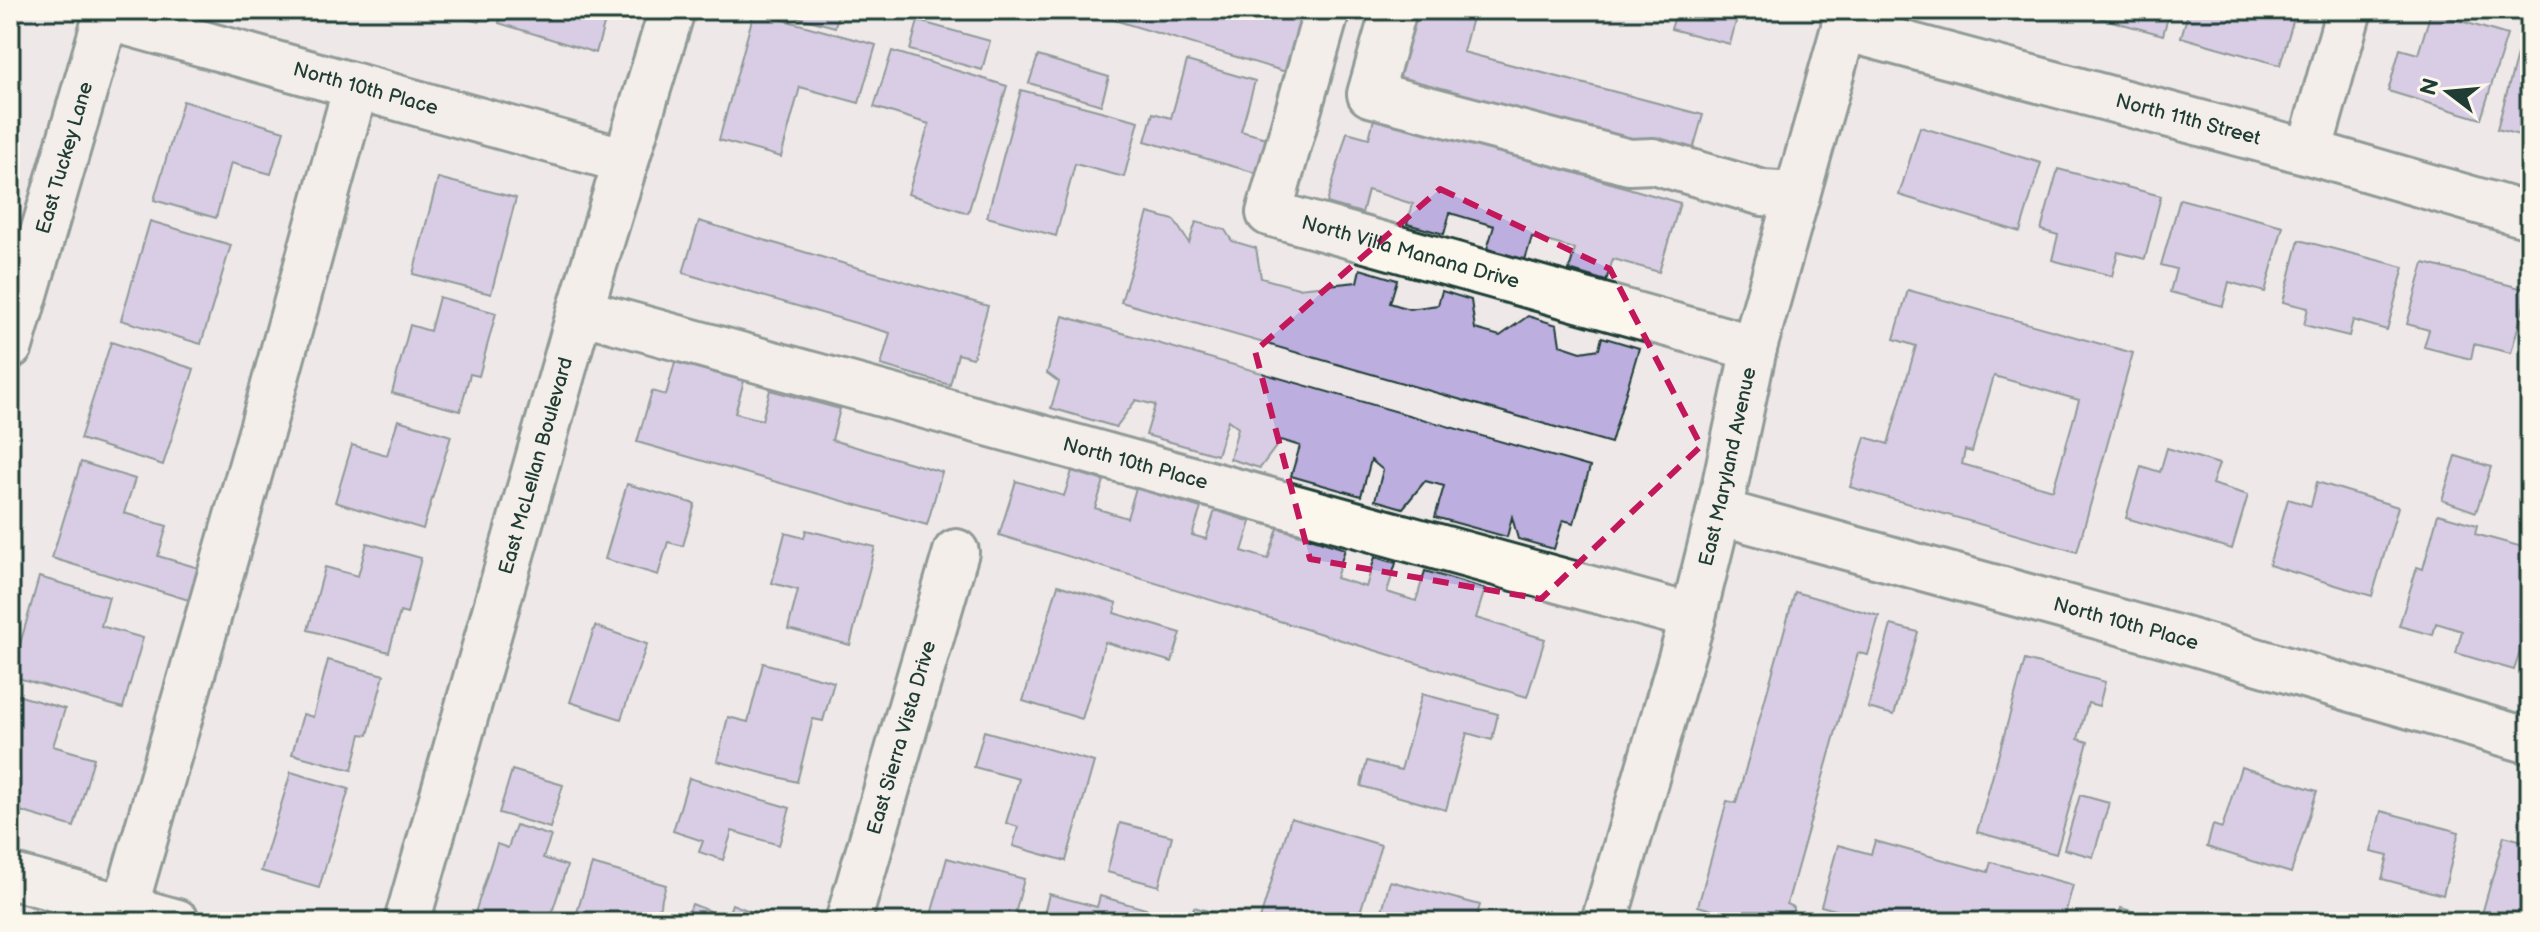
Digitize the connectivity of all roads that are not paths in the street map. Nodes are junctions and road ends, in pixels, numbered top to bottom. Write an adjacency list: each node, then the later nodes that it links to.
1 (672, 10): 9 (street, East McLellan Boulevard)
2 (1327, 10): 14 (street, North Villa Manana Drive)
3 (1394, 10): 10 (street)
4 (2349, 10): 8 (street)
5 (106, 17): 7 (street, North 10th Place); 13 (street, East Tuckey Lane)
6 (1846, 19): 8 (street, North 11th Street); 10 (street, East Maryland Avenue)
7 (356, 86): 9 (street, North 10th Place); 20 (street)
8 (2309, 152): 11 (street, North 11th Street)
9 (626, 161): 12 (street, East McLellan Boulevard)
10 (1797, 195): 14 (street, East Maryland Avenue)
11 (2530, 216)
12 (580, 311): 17 (street, North 10th Place); 22 (street, East McLellan Boulevard)
13 (10, 346)
14 (1754, 348): 15 (street, East Maryland Avenue)
15 (1719, 512): 17 (street, East Maryland Avenue); 18 (street, North 10th Place)
16 (956, 552): 23 (street, East Sierra Vista Drive)
17 (1693, 617): 24 (street, East Maryland Avenue)
18 (2530, 741)
19 (10, 876): 20 (street)
20 (125, 908): 21 (street)
21 (177, 922)
22 (407, 922)
23 (848, 922)
24 (1604, 922)

